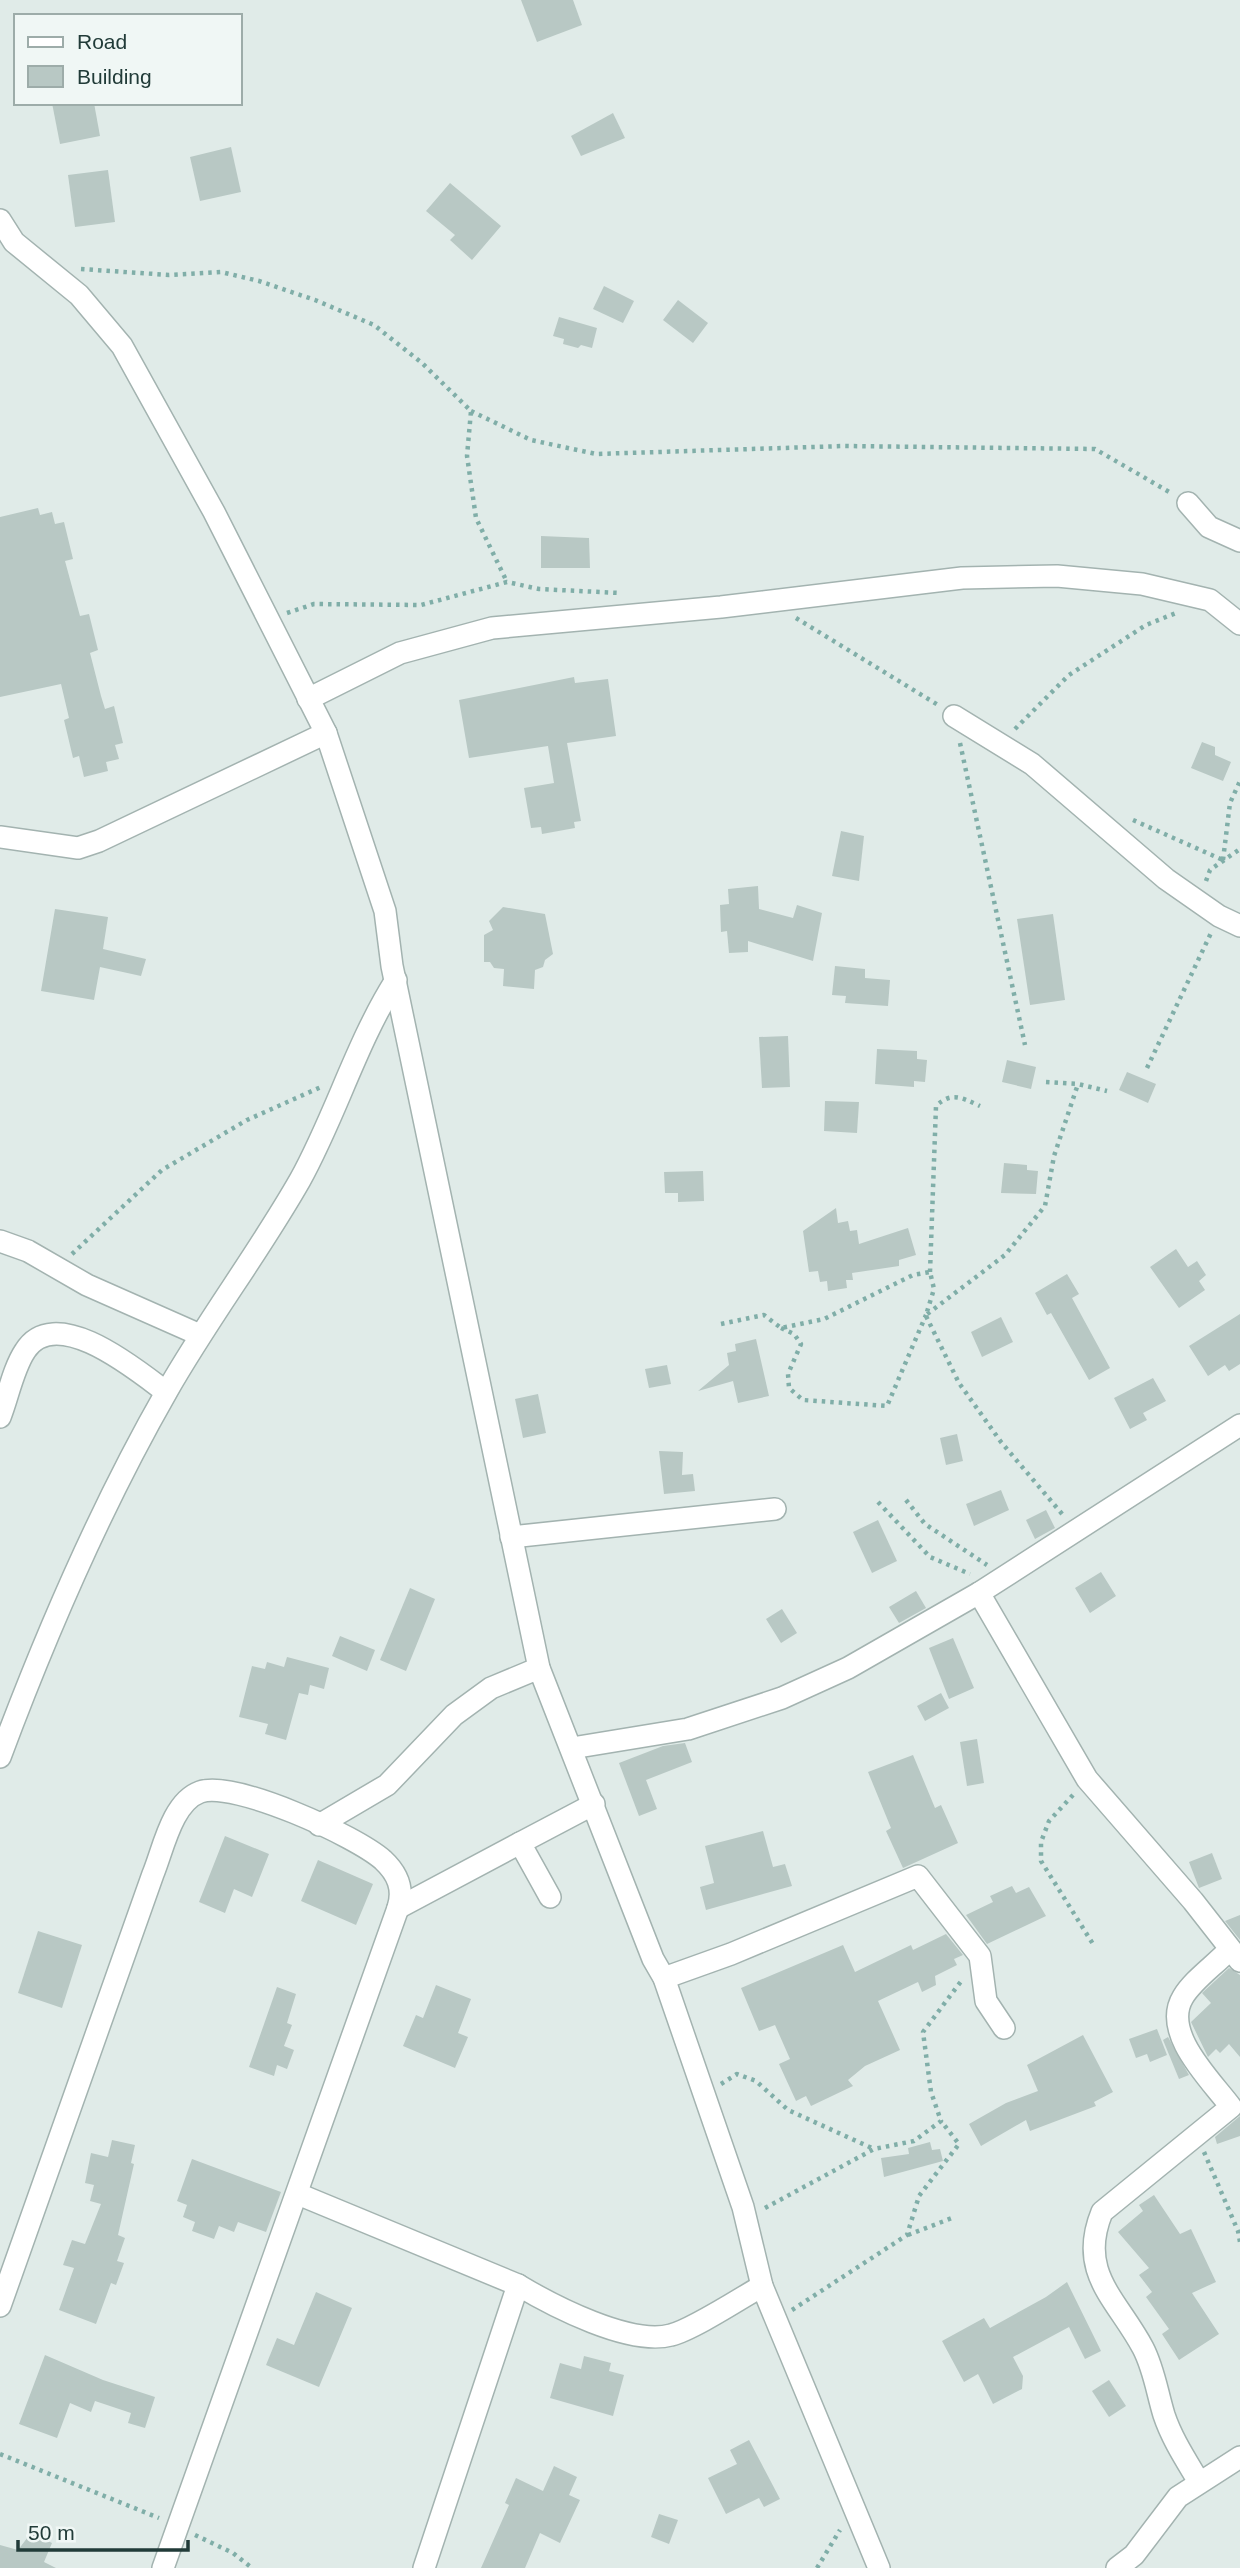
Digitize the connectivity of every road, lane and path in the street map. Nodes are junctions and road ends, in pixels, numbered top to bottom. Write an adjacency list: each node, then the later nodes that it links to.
1 (0, 220): 2 (street)
2 (7, 240): 3 (street)
3 (55, 274): 4 (path); 11 (street)
4 (471, 411): 5 (path); 7 (path)
5 (1188, 503): 6 (street)
6 (1240, 541)
7 (507, 582): 8 (path); 11 (path)
8 (632, 593)
9 (780, 599): 10 (street); 13 (street); 14 (path)
10 (1210, 600): 12 (street); 16 (path)
11 (267, 620): 13 (street)
12 (1240, 624)
13 (308, 699): 15 (street)
14 (954, 716): 16 (street); 25 (path)
15 (326, 733): 19 (street); 24 (street)
16 (996, 742): 22 (street)
17 (1240, 781): 21 (path)
18 (1127, 818): 21 (path)
19 (0, 837)
20 (1240, 849): 21 (path)
21 (1223, 860)
22 (1219, 916): 23 (street); 26 (path)
23 (1240, 926)
24 (396, 980): 27 (street); 46 (street)
25 (1025, 1045)
26 (1147, 1068)
27 (348, 1075): 33 (path); 38 (street)
28 (1046, 1082): 29 (path)
29 (1078, 1084): 30 (path); 35 (path)
30 (1107, 1091)
31 (980, 1106): 34 (path)
32 (0, 1241): 33 (street)
33 (57, 1268): 38 (street)
34 (930, 1272): 35 (path); 37 (path)
35 (926, 1315): 37 (path); 45 (path)
36 (721, 1324): 37 (path)
37 (781, 1328)
38 (200, 1335): 39 (street)
39 (166, 1392): 40 (street); 50 (street)
40 (0, 1417)
41 (1240, 1424): 45 (street)
42 (906, 1500): 47 (path)
43 (878, 1502): 47 (path)
44 (775, 1509): 46 (street)
45 (1076, 1530): 47 (street)
46 (511, 1537): 48 (street)
47 (992, 1584): 49 (street); 51 (street)
48 (539, 1668): 49 (street); 53 (street)
49 (572, 1748): 52 (street)
50 (0, 1757)
51 (1087, 1779): 57 (path); 59 (street)
52 (594, 1804): 54 (street); 60 (street)
53 (320, 1825): 56 (street); 74 (street)
54 (520, 1843): 55 (street); 56 (street)
55 (550, 1898)
56 (398, 1908): 67 (street)
57 (1093, 1944)
58 (980, 1956): 60 (street); 61 (street); 64 (path)
59 (1235, 1956): 63 (street)
60 (664, 1978): 62 (street)
61 (1004, 2028)
62 (704, 2094): 66 (path); 68 (street)
63 (1235, 2105): 65 (street)
64 (941, 2121): 66 (path); 70 (path)
65 (1196, 2136): 71 (path); 78 (street)
66 (874, 2149): 68 (path)
67 (298, 2194): 72 (street); 80 (street)
68 (743, 2207): 73 (street)
69 (952, 2217): 70 (path)
70 (907, 2235): 75 (path)
71 (1240, 2242)
72 (518, 2286): 73 (street); 83 (street)
73 (762, 2286): 75 (street)
74 (0, 2306)
75 (776, 2320): 79 (street)
76 (0, 2454): 80 (path)
77 (1240, 2457): 78 (street)
78 (1199, 2482): 86 (street)
79 (854, 2507): 84 (path); 85 (street)
80 (178, 2526): 81 (street); 82 (path)
81 (163, 2568)
82 (252, 2568)
83 (424, 2568)
84 (817, 2568)
85 (879, 2568)
86 (1117, 2568)

